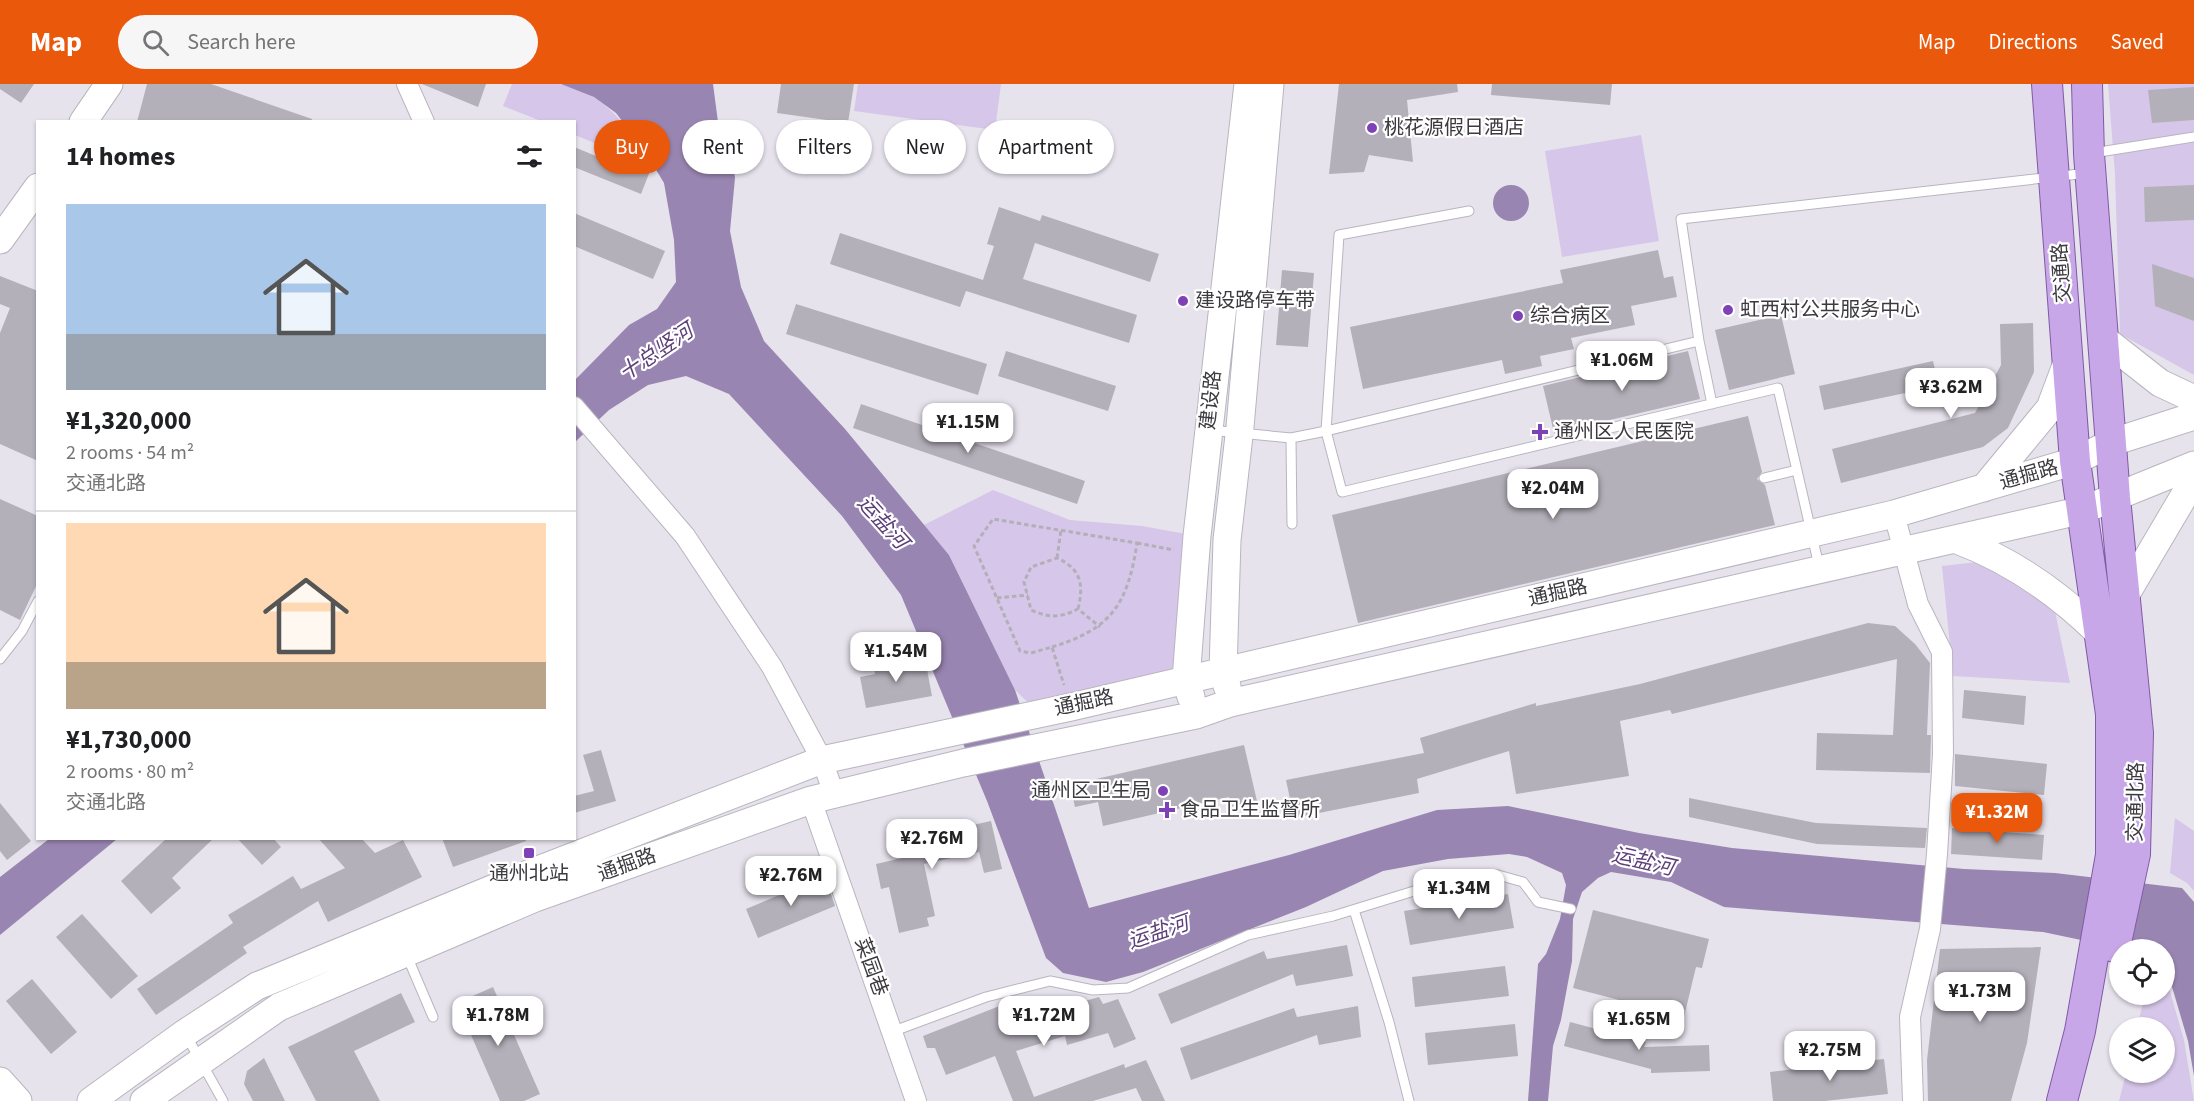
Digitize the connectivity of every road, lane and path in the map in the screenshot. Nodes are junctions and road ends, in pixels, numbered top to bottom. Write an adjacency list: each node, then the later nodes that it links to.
1 (109, 84): 7 (main road)
2 (407, 84): 8 (street)
3 (1248, 84): 21 (main road, 建设路)
4 (1270, 84): 51 (main road, 建设路)
5 (2047, 84): 16 (main road, 交通路)
6 (2087, 84): 10 (main road, 交通路)
7 (84, 120)
8 (423, 120)
9 (2194, 137): 10 (lane)
10 (2090, 163): 14 (main road, 交通路); 15 (lane)
11 (36, 190): 13 (main road)
12 (1468, 211): 22 (lane)
13 (0, 240)
14 (2104, 339): 17 (main road); 24 (main road, 交通路)
15 (1699, 341): 18 (lane); 22 (lane)
16 (2068, 359): 25 (main road, 交通路); 30 (main road)
17 (2194, 399)
18 (1712, 404): 22 (lane); 27 (lane)
19 (576, 409): 56 (street, 菜园巷)
20 (2194, 416): 24 (main road)
21 (1208, 430): 23 (lane); 39 (main road, 建设路)
22 (1326, 431): 23 (lane)
23 (1291, 438): 34 (lane)
24 (2113, 442): 25 (main road, 通掘路); 31 (main road, 交通路)
25 (2075, 461): 30 (main road, 通掘路); 32 (main road, 交通路)
26 (2194, 465): 31 (main road)
27 (1797, 470): 28 (lane); 41 (lane)
28 (1764, 478)
29 (2194, 479): 43 (main road)
30 (1984, 488): 33 (main road, 通掘路)
31 (2115, 498): 32 (main road, 通掘路); 43 (main road, 交通北路)
32 (2083, 510): 36 (main road, 通掘路); 48 (main road, 交通北路)
33 (1894, 514): 38 (street); 51 (main road, 通掘路)
34 (1292, 524)
35 (1061, 530): 37 (path); 40 (path); 44 (path)
36 (1958, 540): 38 (main road, 通掘路); 48 (main road)
37 (1137, 543): 39 (path); 47 (path)
38 (1905, 552): 41 (main road, 通掘路); 74 (street)
39 (1196, 554): 52 (main road, 建设路)
40 (1057, 558): 42 (path); 46 (path)
41 (1820, 569): 53 (main road, 通掘路)
42 (1028, 594): 44 (path); 46 (path)
43 (2125, 596): 58 (main road, 交通北路)
44 (997, 598): 49 (path)
45 (36, 605): 50 (lane)
46 (1078, 609): 47 (path)
47 (1100, 627): 49 (path)
48 (2099, 633): 58 (main road, 交通北路)
49 (1052, 647): 54 (path)
50 (0, 659)
51 (1223, 671): 52 (main road, 通掘路); 53 (main road, 建设路)
52 (1186, 680): 54 (main road, 通掘路); 55 (main road, 建设路)
53 (1230, 703): 55 (main road, 通掘路)
54 (1071, 707): 56 (main road, 通掘路)
55 (1196, 715): 57 (main road, 通掘路)
56 (822, 759): 57 (street, 菜园巷); 65 (main road, 通掘路)
57 (822, 797): 61 (main road, 通掘路); 64 (street, 菜园巷)
58 (2123, 854): 62 (main road, 交通北路)
59 (1571, 909): 60 (lane)
60 (1354, 910): 64 (lane); 73 (lane)
61 (406, 953): 63 (lane); 66 (main road, 通掘路)
62 (2103, 959): 75 (main road, 交通北路); 76 (main road, 交通北路)
63 (433, 1017)
64 (894, 1031): 72 (street, 菜园巷)
65 (185, 1033): 66 (lane); 69 (main road, 通掘路)
66 (200, 1060): 70 (main road, 通掘路); 71 (lane)
67 (0, 1081): 68 (main road)
68 (18, 1101)
69 (91, 1101)
70 (144, 1101)
71 (223, 1101)
72 (916, 1101)
73 (1409, 1101)
74 (1913, 1101)
75 (2062, 1101)
76 (2080, 1101)

